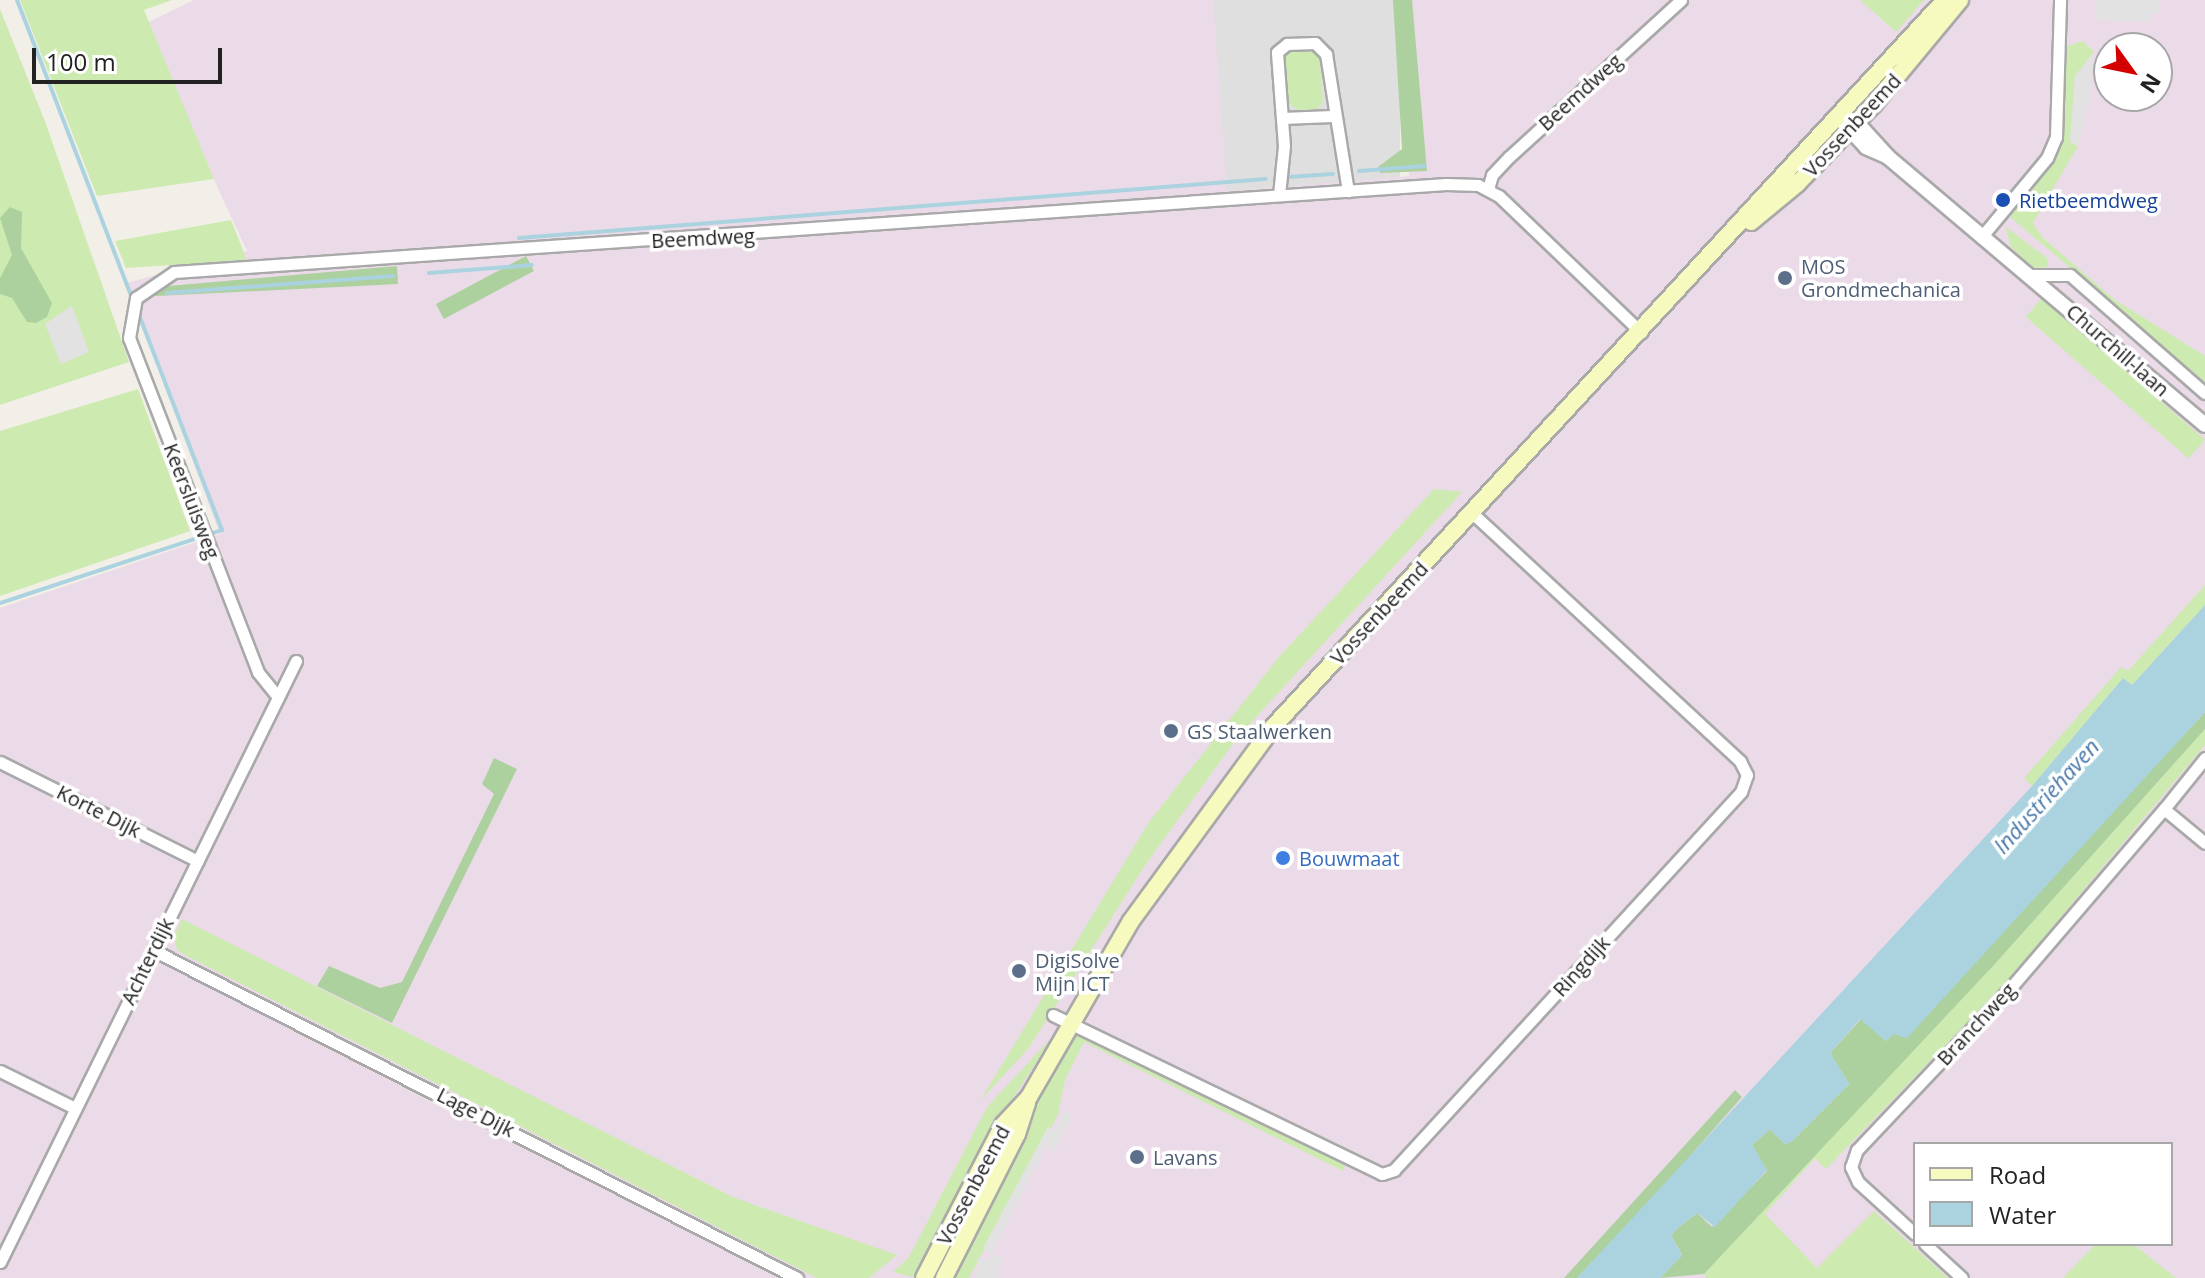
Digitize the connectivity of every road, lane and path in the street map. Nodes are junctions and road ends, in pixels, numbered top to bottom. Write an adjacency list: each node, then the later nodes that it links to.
1 (1681, 0): 8 (street, Beemdweg)
2 (1945, 0): 7 (main road, Vossenbeemd)
3 (1960, 0): 7 (main road, Vossenbeemd)
4 (2060, 0): 11 (street)
5 (1332, 116): 6 (street); 6 (street); 9 (street)
6 (1282, 118): 10 (street)
7 (1849, 123): 11 (street, Churchill-laan); 14 (main road, Vossenbeemd)
8 (1488, 189): 9 (street, Beemdweg); 14 (street)
9 (1348, 191): 10 (street, Beemdweg)
10 (1279, 195): 13 (street, Beemdweg)
11 (1983, 235): 12 (street, Churchill-laan)
12 (2030, 275): 15 (street, Churchill-laan); 16 (street, Churchill-laan)
13 (136, 298): 19 (street, Keersluisweg)
14 (1641, 332): 17 (main road, Vossenbeemd)
15 (2205, 393)
16 (2205, 425)
17 (1472, 513): 27 (main road, Vossenbeemd); 27 (street, Ringdijk)
18 (296, 661): 19 (street, Achterdijk)
19 (278, 697): 24 (street, Achterdijk)
20 (2205, 758): 22 (street, Branchweg)
21 (0, 762): 24 (street, Korte Dijk)
22 (2164, 809): 23 (street); 31 (street, Branchweg)
23 (2205, 843)
24 (198, 861): 25 (street, Achterdijk)
25 (153, 950): 30 (street, Achterdijk); 34 (street, Lage Dijk)
26 (1053, 1015): 27 (street)
27 (1071, 1023): 29 (main road, Vossenbeemd)
28 (0, 1071): 30 (street)
29 (1029, 1097): 35 (main road, Vossenbeemd); 36 (main road, Vossenbeemd)
30 (75, 1108): 33 (street, Achterdijk)
31 (1913, 1232)
32 (1927, 1246): 37 (street)
33 (0, 1262)
34 (797, 1278)
35 (924, 1278)
36 (944, 1278)
37 (1962, 1278)

